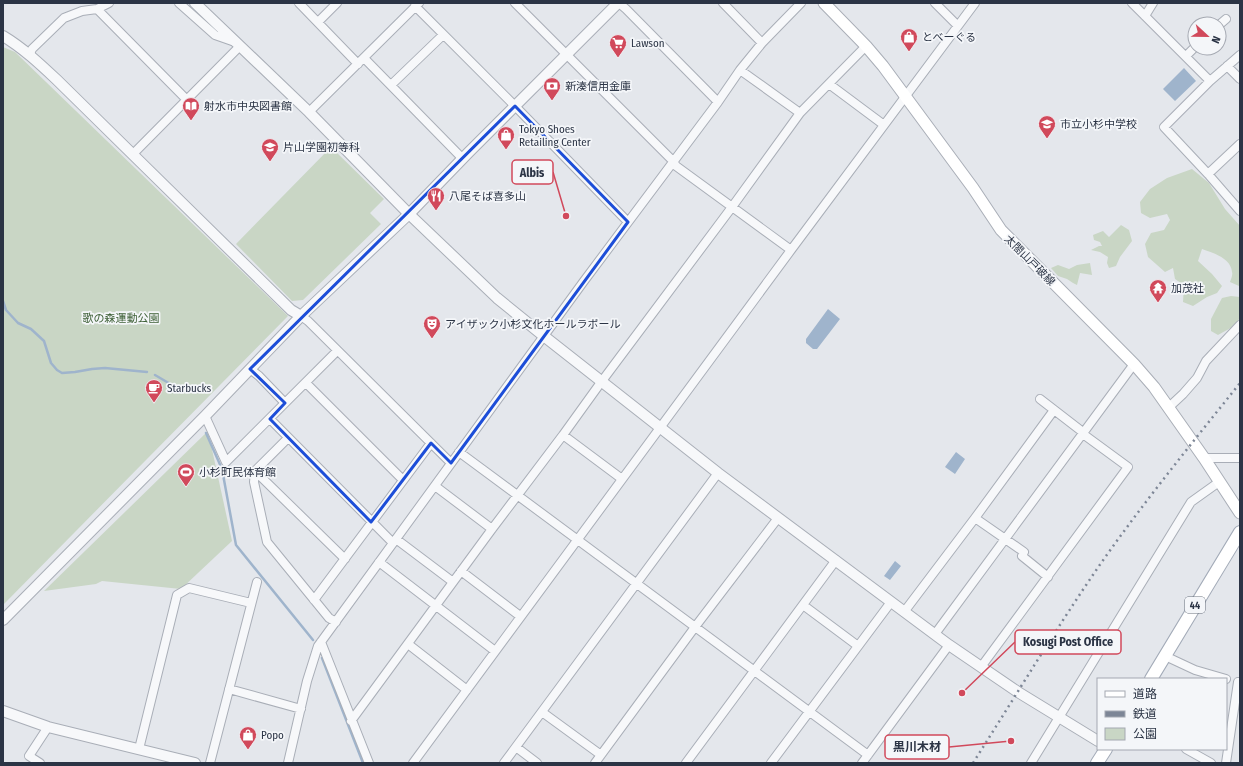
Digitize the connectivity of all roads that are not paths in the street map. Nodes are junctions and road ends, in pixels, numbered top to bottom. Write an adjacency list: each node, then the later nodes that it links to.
1 (109, 3): 16 (street)
2 (179, 3): 23 (street)
3 (195, 3): 23 (street)
4 (299, 3): 18 (street)
5 (337, 3): 18 (street)
6 (515, 3): 26 (street)
7 (619, 3): 26 (street); 38 (street)
8 (723, 3): 22 (street)
9 (801, 3): 22 (street)
10 (824, 3): 24 (main road, 太閤山戸破線)
11 (935, 3): 19 (street)
12 (975, 3): 19 (street)
13 (1132, 3): 17 (street)
14 (1153, 3): 17 (street)
15 (417, 5): 20 (street); 29 (street)
16 (96, 9): 25 (street); 37 (street)
17 (1145, 16): 28 (street)
18 (318, 22): 29 (street)
19 (958, 26): 36 (street)
20 (443, 35): 35 (street); 39 (street)
21 (3, 36): 25 (street)
22 (762, 42): 31 (street)
23 (238, 44): 37 (street); 40 (street)
24 (866, 46): 34 (street); 36 (main road, 太閤山戸破線)
25 (30, 54): 44 (street)
26 (567, 54): 39 (street); 46 (street)
27 (1240, 55): 30 (street)
28 (1186, 56): 33 (street)
29 (361, 61): 35 (street); 40 (street)
30 (1227, 66): 32 (street); 33 (street)
31 (740, 70): 38 (street); 41 (street)
32 (1240, 80)
33 (1210, 81): 47 (street)
34 (829, 84): 41 (street); 42 (street)
35 (391, 85): 45 (street)
36 (905, 97): 42 (street); 57 (main road, 太閤山戸破線)
37 (187, 100): 44 (street)
38 (718, 102): 46 (street)
39 (515, 106): 45 (street); 51 (street)
40 (309, 112): 50 (street)
41 (800, 113): 48 (street)
42 (884, 125): 52 (street)
43 (1240, 144): 47 (street)
44 (133, 154): 53 (street)
45 (463, 159): 50 (street)
46 (673, 161): 48 (street); 51 (street)
47 (1208, 174): 49 (street)
48 (732, 206): 52 (street); 59 (street)
49 (1240, 212)
50 (409, 214): 53 (street); 55 (street)
51 (628, 222): 55 (street)
52 (791, 250): 67 (street)
53 (301, 316): 56 (street); 58 (street)
54 (1240, 325): 63 (street)
55 (545, 337): 59 (street); 72 (street)
56 (337, 351): 60 (street); 71 (street)
57 (1134, 364): 63 (main road, 太閤山戸破線); 68 (street)
58 (250, 369): 62 (street); 65 (street)
59 (602, 382): 67 (street); 69 (street)
60 (306, 383): 62 (street); 78 (street)
61 (1040, 399): 64 (street)
62 (286, 403): 66 (street)
63 (1168, 408): 73 (main road, 太閤山戸破線)
64 (1054, 410): 68 (street); 85 (street)
65 (205, 416): 66 (street); 107 (street)
66 (270, 419): 70 (street)
67 (660, 428): 77 (street); 79 (street)
68 (1083, 434): 90 (street); 96 (street)
69 (563, 435): 79 (street); 82 (street)
70 (288, 438): 76 (street); 86 (street)
71 (431, 443): 75 (street); 78 (street)
72 (459, 452): 75 (street); 82 (street)
73 (1204, 458): 74 (street); 80 (main road, 太閤山戸破線)
74 (1240, 458)
75 (451, 463): 81 (street)
76 (255, 471): 92 (street); 100 (street)
77 (718, 473): 84 (street); 99 (street)
78 (403, 480): 86 (street)
79 (622, 480): 89 (street)
80 (1219, 482): 83 (main road, 太閤山戸破線); 129 (street)
81 (435, 486): 87 (street); 91 (street)
82 (518, 495): 87 (street); 89 (street)
83 (1240, 513)
84 (778, 518): 93 (street); 109 (street)
85 (975, 518): 90 (street); 105 (street)
86 (371, 522): 91 (street); 92 (street)
87 (492, 529): 95 (street)
88 (1240, 532): 116 (main road, 44)
89 (577, 539): 99 (street); 106 (street)
90 (1006, 539): 96 (street); 110 (street)
91 (394, 541): 94 (street); 98 (street)
92 (345, 559): 100 (street)
93 (836, 560): 101 (street); 104 (street)
94 (379, 562): 103 (street); 108 (street)
95 (461, 571): 98 (street); 106 (street)
96 (1048, 577): 117 (street)
97 (256, 582): 102 (street)
98 (453, 582): 103 (street)
99 (637, 583): 109 (street); 127 (street)
100 (314, 600): 108 (street)
101 (890, 602): 105 (street); 114 (street)
102 (251, 603): 123 (street); 134 (street)
103 (436, 605): 112 (street); 115 (street)
104 (803, 605): 114 (street); 118 (street)
105 (904, 612): 110 (street)
106 (520, 616): 115 (street)
107 (3, 620)
108 (336, 622): 111 (street)
109 (695, 627): 118 (street); 137 (street)
110 (935, 634): 113 (street)
111 (321, 642): 125 (street); 130 (street)
112 (408, 644): 124 (street); 130 (street)
113 (949, 645): 117 (street); 138 (street)
114 (858, 646): 128 (street)
115 (495, 651): 124 (street)
116 (1165, 656): 119 (main road, 44); 120 (street)
117 (981, 667): 129 (street)
118 (754, 671): 128 (street); 149 (street)
119 (1152, 678)
120 (1223, 678)
121 (1227, 679): 122 (street)
122 (1239, 682): 155 (street)
123 (229, 689): 125 (street); 142 (street)
124 (467, 690): 145 (street)
125 (301, 709): 143 (street)
126 (3, 711): 131 (street)
127 (542, 712): 133 (street); 137 (street)
128 (809, 712): 138 (street); 150 (street)
129 (1059, 717): 132 (street); 152 (street)
130 (351, 721): 144 (street)
131 (48, 727): 134 (street); 140 (street)
132 (1097, 740)
133 (516, 747): 146 (street); 147 (street)
134 (139, 750): 139 (street)
135 (1105, 750): 153 (main road)
136 (1188, 750): 154 (street)
137 (600, 755): 148 (street)
138 (868, 756): 151 (street)
139 (178, 761): 141 (street)
140 (40, 763)
141 (195, 763)
142 (210, 763)
143 (288, 763)
144 (369, 763)
145 (412, 763)
146 (504, 763)
147 (538, 763)
148 (595, 763)
149 (686, 763)
150 (772, 763)
151 (862, 763)
152 (1031, 763)
153 (1097, 763)
154 (1211, 763)
155 (1226, 763)

